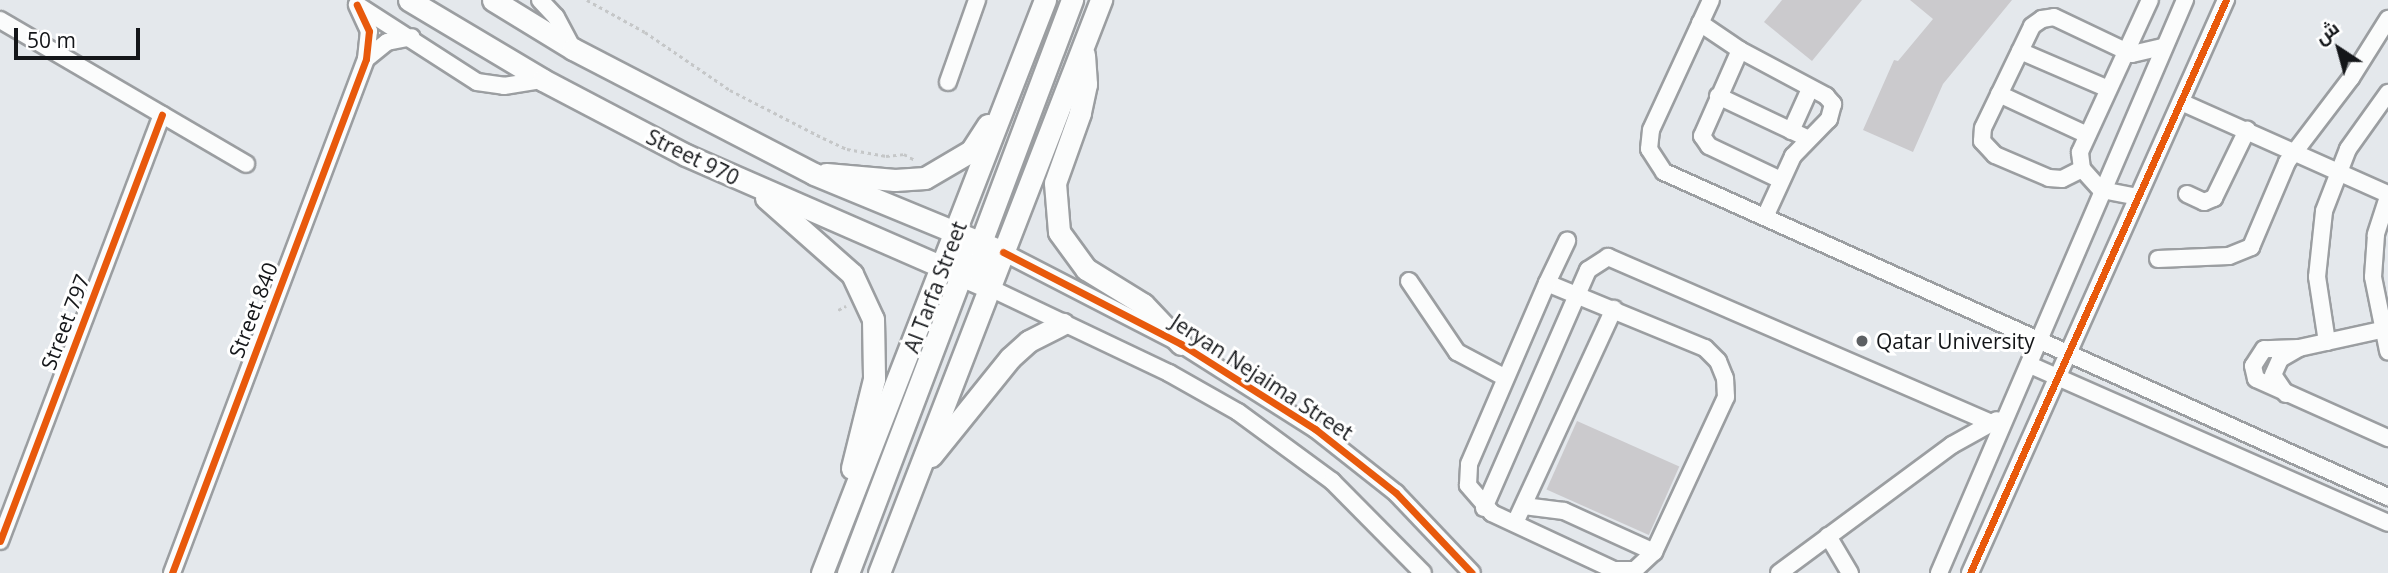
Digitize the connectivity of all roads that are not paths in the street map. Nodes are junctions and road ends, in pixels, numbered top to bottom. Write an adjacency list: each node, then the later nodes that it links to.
1 (409, 0): 24 (main road, Street 970)
2 (493, 0): 19 (main road, Street 970)
3 (540, 0): 19 (street)
4 (977, 0): 25 (street)
5 (1045, 0): 32 (main road, Al Tarfa Street)
6 (1072, 0): 52 (main road)
7 (1101, 0): 18 (main road)
8 (1711, 0): 15 (street)
9 (2150, 0): 22 (street)
10 (2185, 0): 17 (street)
11 (2226, 0): 31 (street)
12 (352, 3): 16 (street); 23 (street, Street 840)
13 (2388, 19): 38 (street)
14 (0, 20): 33 (street)
15 (1700, 23): 20 (street); 49 (street)
16 (413, 37): 23 (street); 24 (street)
17 (2162, 47): 22 (street); 45 (street)
18 (1083, 49): 53 (main road); 65 (main road)
19 (573, 50): 42 (main road, Street 970)
20 (1740, 50): 27 (street); 30 (street)
21 (2020, 51): 22 (street); 26 (street); 29 (street)
22 (2124, 52): 26 (street)
23 (366, 59): 86 (street, Street 840)
24 (543, 80): 44 (main road, Street 970)
25 (948, 82)
26 (2106, 88): 36 (street)
27 (1810, 89): 35 (street); 37 (street)
28 (2388, 93): 41 (street)
29 (1999, 94): 36 (street); 40 (street)
30 (1718, 96): 35 (street); 43 (street)
31 (2181, 102): 34 (street); 48 (street)
32 (1002, 112): 42 (main road); 50 (main road, Al Tarfa Street)
33 (162, 116): 39 (street); 84 (street, Street 797)
34 (2247, 130): 38 (street); 46 (street)
35 (1791, 131): 37 (street)
36 (2085, 134): 40 (street)
37 (1807, 138): 43 (street)
38 (2297, 150): 41 (street); 54 (street)
39 (246, 164)
40 (2082, 169): 45 (street)
41 (2338, 169): 47 (street); 64 (street)
42 (814, 174): 50 (main road, Street 970)
43 (1781, 180): 49 (street)
44 (751, 185): 55 (main road, Street 970); 80 (main road)
45 (2101, 190): 48 (street); 63 (street)
46 (2187, 194)
47 (2388, 195): 62 (street)
48 (2138, 197): 67 (street)
49 (1765, 217): 63 (street)
50 (955, 232): 52 (main road, Street 970); 55 (main road)
51 (1567, 241): 57 (street)
52 (981, 242): 53 (main road, Street 970); 58 (main road)
53 (1003, 252): 58 (main road); 65 (street, Jeryan Nejaima Street)
54 (2158, 258)
55 (952, 271): 58 (main road, Street 970); 80 (main road, Al Tarfa Street); 88 (main road)
56 (1409, 281): 70 (street)
57 (1547, 283): 59 (street); 70 (street)
58 (990, 288): 61 (street, Jeryan Nejaima Street); 76 (main road)
59 (1577, 294): 60 (street); 72 (street); 79 (street)
60 (1614, 309): 78 (street); 85 (street)
61 (1063, 324): 76 (main road); 90 (street, Jeryan Nejaima Street)
62 (2381, 330): 64 (street); 66 (street)
63 (2040, 340): 67 (street); 68 (street)
64 (2327, 342): 74 (street)
65 (1181, 344): 91 (street, Jeryan Nejaima Street)
66 (2388, 351)
67 (2068, 352): 69 (street); 73 (street)
68 (2030, 365): 69 (street); 71 (street)
69 (2058, 376): 75 (street); 95 (street)
70 (1506, 378): 79 (street)
71 (2009, 414): 72 (street); 94 (street)
72 (1991, 423): 83 (street)
73 (2248, 434): 75 (street); 77 (street)
74 (2388, 439)
75 (2238, 459): 82 (street)
76 (914, 481): 89 (main road)
77 (2388, 497)
78 (1524, 506): 81 (street); 85 (street)
79 (1483, 508): 81 (street)
80 (841, 521): 87 (main road, Al Tarfa Street)
81 (1515, 523): 85 (street)
82 (2388, 523)
83 (1828, 536): 92 (street); 93 (street)
84 (0, 541)
85 (1654, 552)
86 (172, 573)
87 (822, 573)
88 (848, 573)
89 (878, 573)
90 (1423, 573)
91 (1472, 573)
92 (1779, 573)
93 (1850, 573)
94 (1939, 573)
95 (1970, 573)

